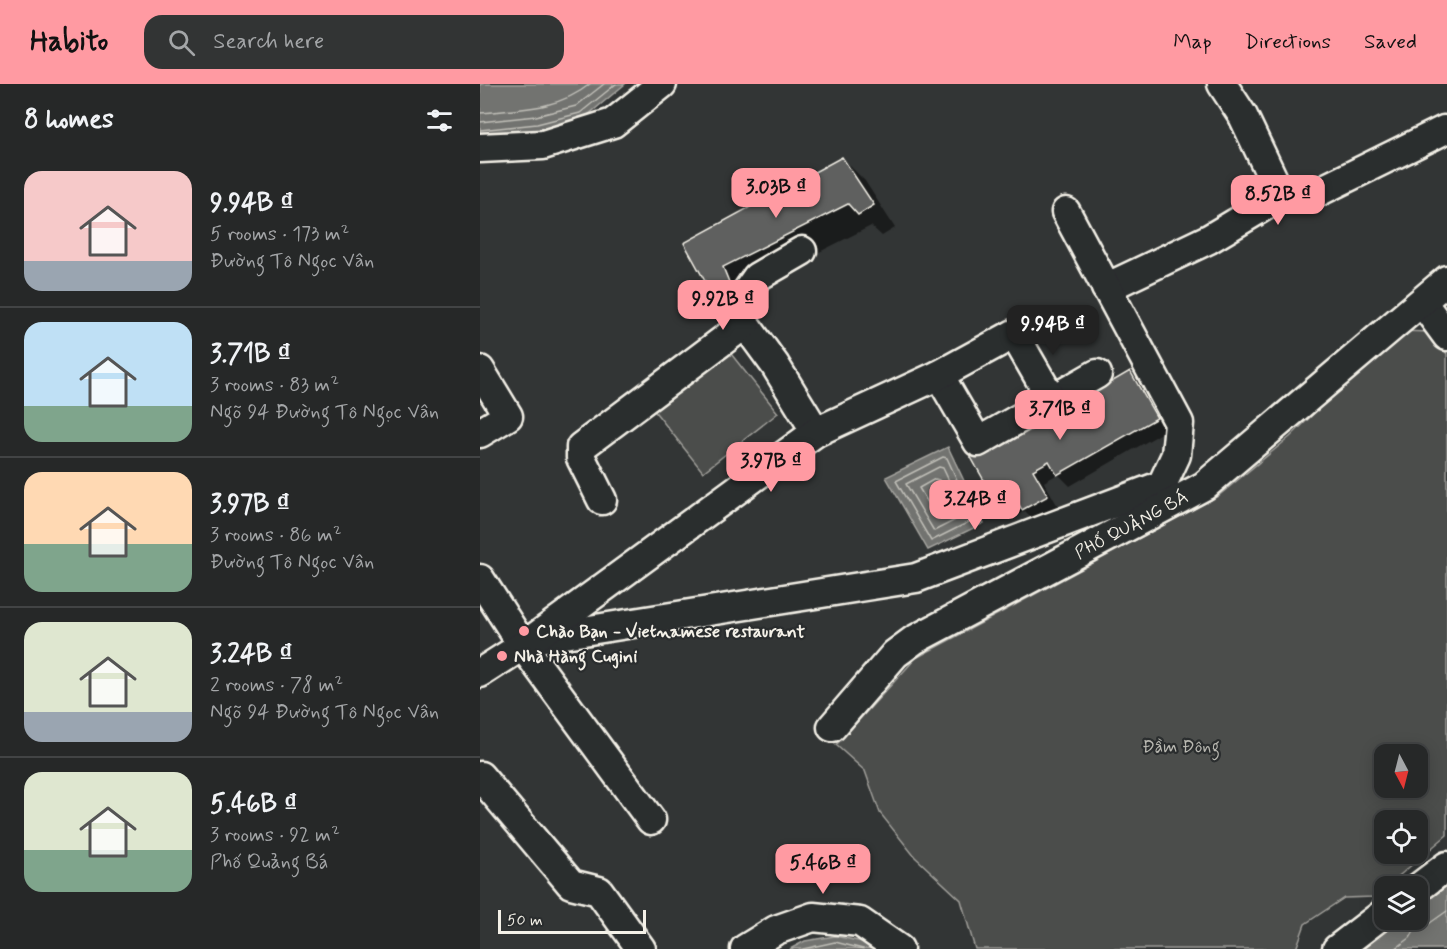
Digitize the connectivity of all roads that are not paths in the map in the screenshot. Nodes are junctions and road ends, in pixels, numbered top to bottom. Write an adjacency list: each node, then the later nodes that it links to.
1 (662, 84): 4 (street)
2 (1222, 84): 5 (street)
3 (1444, 130): 5 (street)
4 (480, 148)
5 (1281, 196): 9 (street)
6 (1066, 212): 9 (street)
7 (802, 251): 11 (street)
8 (1447, 280): 10 (street, PHỐ QUẢNG BÁ)
9 (1106, 288): 21 (street)
10 (1422, 302): 12 (street); 23 (street, PHỐ QUẢNG BÁ)
11 (745, 324): 17 (street); 19 (street)
12 (1447, 336)
13 (480, 370): 18 (street)
14 (1097, 374): 16 (street)
15 (939, 375): 16 (street); 16 (street); 17 (street)
16 (1052, 400)
17 (816, 432): 21 (street)
18 (480, 433)
19 (602, 500)
20 (480, 579): 21 (street)
21 (528, 642): 22 (street); 25 (street)
22 (480, 673)
23 (832, 727)
24 (480, 776): 29 (street)
25 (651, 820)
26 (1447, 866): 27 (street)
27 (1428, 880)
28 (1374, 921): 32 (street)
29 (641, 949)
30 (745, 949): 31 (street)
31 (899, 949)
32 (1337, 949)

